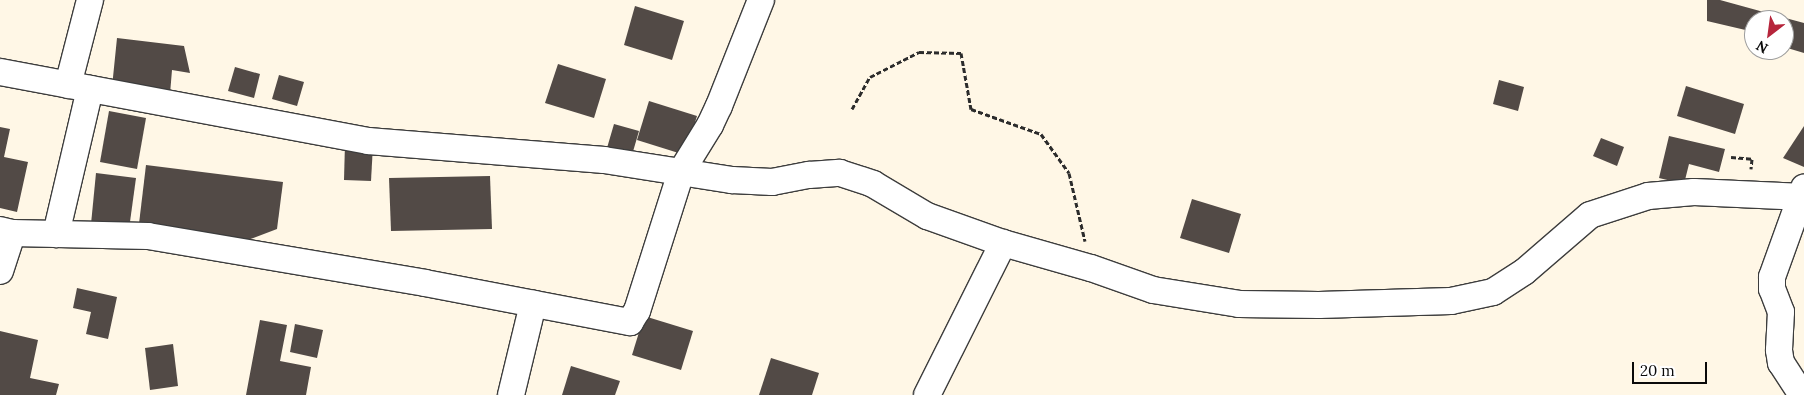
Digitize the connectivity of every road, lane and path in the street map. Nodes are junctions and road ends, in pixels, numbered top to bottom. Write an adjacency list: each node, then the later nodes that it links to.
1 (90, 0): 4 (street)
2 (761, 0): 6 (street)
3 (0, 72): 4 (street)
4 (79, 87): 6 (street); 9 (street)
5 (852, 109): 11 (path)
6 (681, 172): 10 (street); 13 (street)
7 (1803, 194): 11 (street); 14 (street)
8 (6, 231): 9 (street); 12 (street)
9 (56, 234): 13 (street)
10 (1004, 243): 11 (street); 16 (street)
11 (1091, 268)
12 (0, 271)
13 (533, 304): 15 (street)
14 (1793, 324): 17 (street)
15 (511, 395)
16 (927, 395)
17 (1802, 395)

